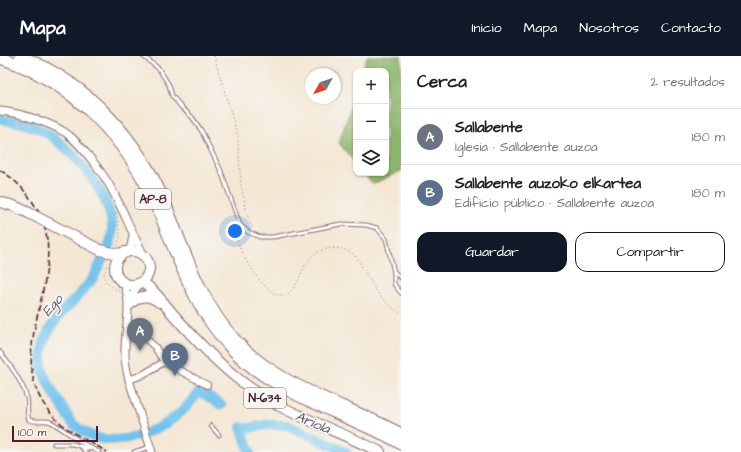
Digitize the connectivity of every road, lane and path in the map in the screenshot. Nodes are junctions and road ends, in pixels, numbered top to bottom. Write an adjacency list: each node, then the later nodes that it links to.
1 (20, 56): 27 (highway, AP-8)
2 (143, 56): 8 (lane)
3 (214, 56): 9 (path)
4 (0, 58): 27 (highway, AP-8)
5 (0, 111): 10 (street)
6 (0, 202): 11 (highway, bridge)
7 (115, 211): 11 (path)
8 (240, 225): 9 (lane); 23 (path)
9 (254, 235): 15 (lane)
10 (133, 236): 11 (street); 12 (street)
11 (115, 252): 12 (highway); 14 (highway); 14 (highway)
12 (144, 255): 13 (highway)
13 (150, 269): 18 (highway); 20 (highway)
14 (115, 270): 17 (highway)
15 (394, 272): 16 (lane); 19 (lane)
16 (401, 278)
17 (124, 284): 18 (highway); 21 (street)
18 (141, 284): 20 (highway); 21 (street)
19 (401, 293)
20 (161, 300): 22 (highway, N-634)
21 (129, 305): 22 (highway); 24 (street)
22 (172, 312): 41 (highway, N-634)
23 (401, 313)
24 (127, 321): 26 (street); 28 (street)
25 (0, 352): 39 (lane)
26 (164, 362): 28 (street); 29 (street)
27 (268, 373): 30 (highway, AP-8)
28 (129, 380): 37 (street)
29 (207, 385)
30 (295, 390): 32 (highway, AP-8); 35 (highway, AP-8)
31 (211, 426): 33 (lane)
32 (401, 434)
33 (219, 435)
34 (54, 444): 36 (lane)
35 (401, 444)
36 (80, 446): 38 (lane); 39 (lane)
37 (152, 448): 40 (lane)
38 (86, 452)
39 (98, 452)
40 (134, 452)
41 (380, 452)

